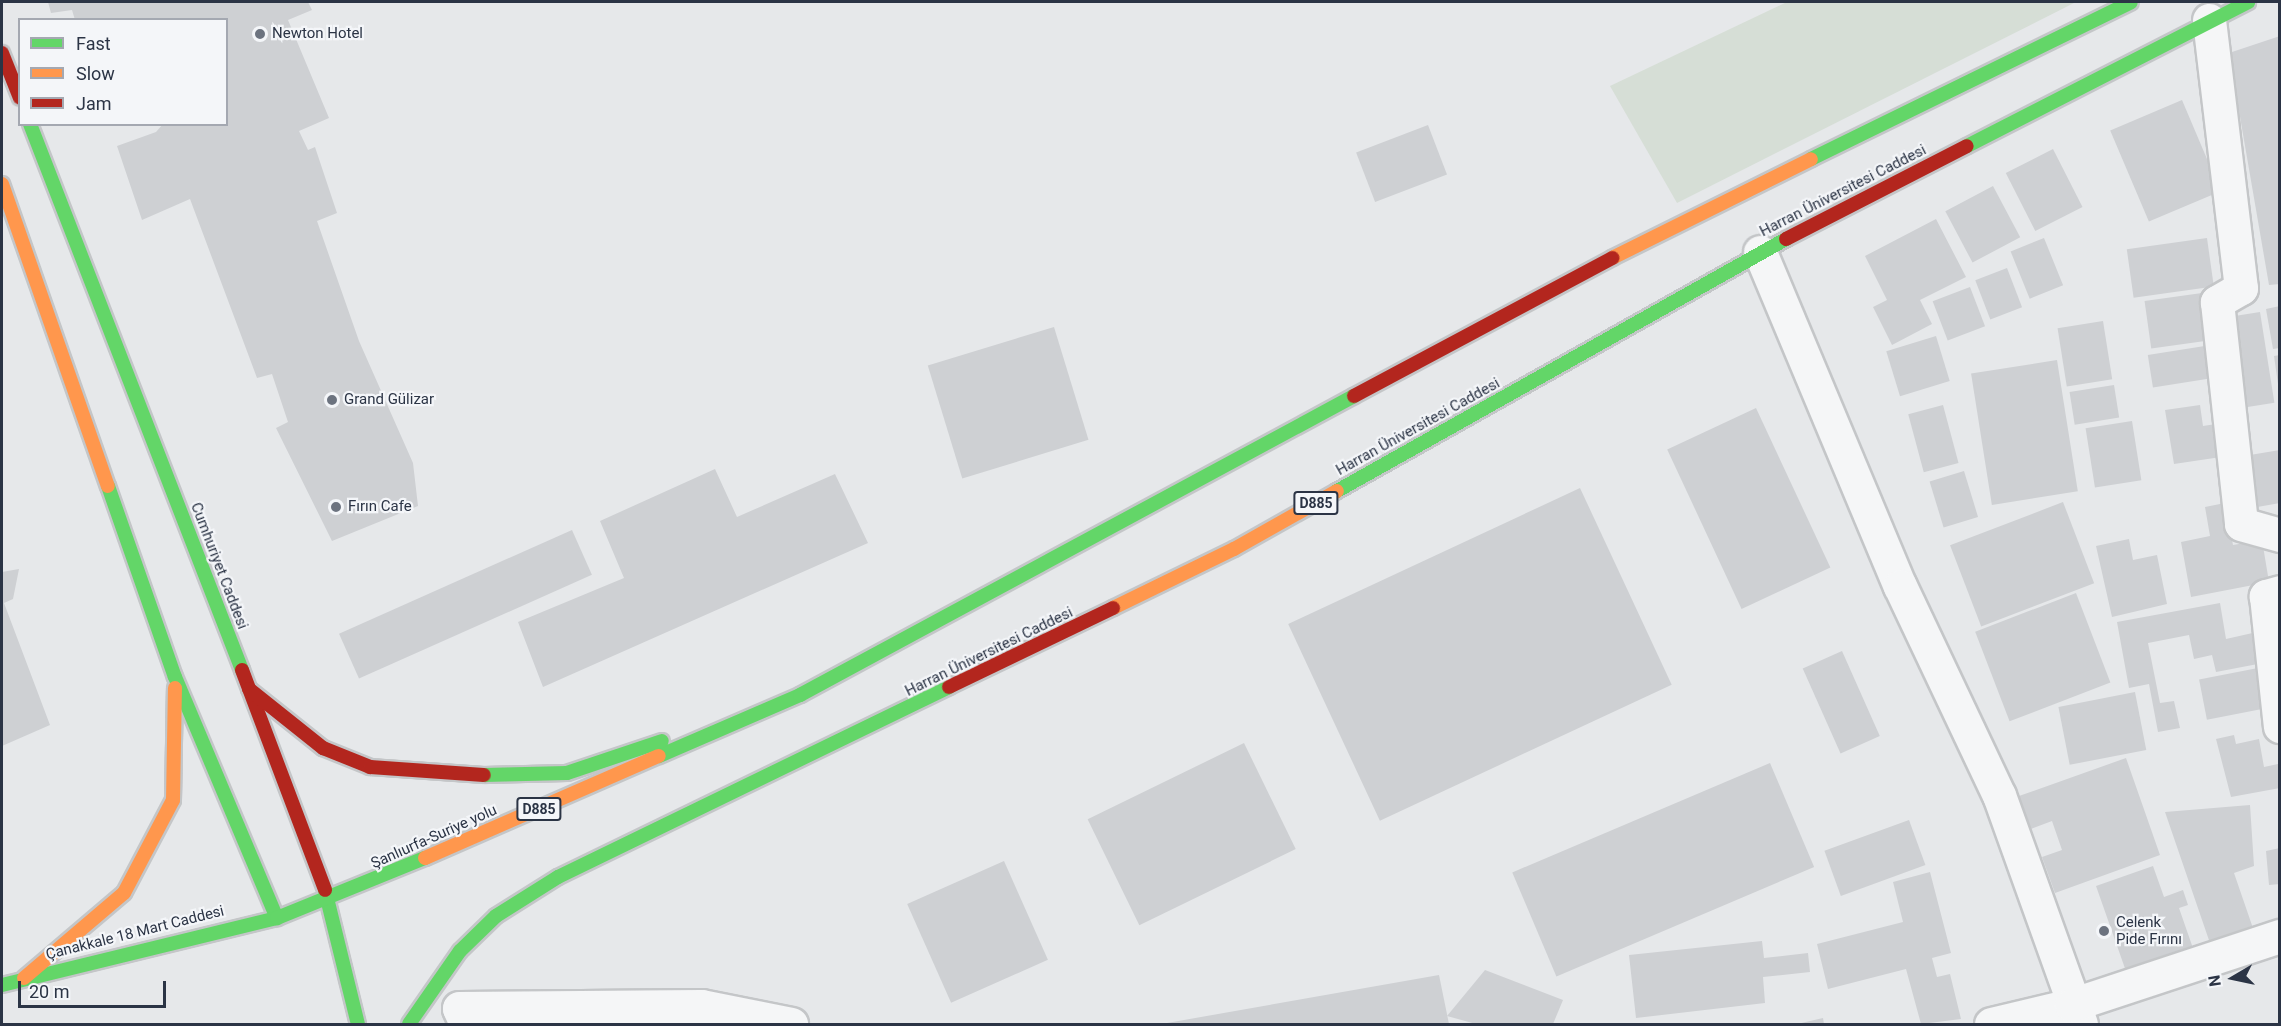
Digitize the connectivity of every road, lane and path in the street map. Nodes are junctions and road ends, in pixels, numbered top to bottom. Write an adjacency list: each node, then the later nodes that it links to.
1 (2131, 2): 13 (main road, D885)
2 (2248, 2): 3 (main road, Harran Üniversitesi Caddesi / D885)
3 (2209, 20): 8 (main road, Harran Üniversitesi Caddesi / D885); 9 (street)
4 (2, 53): 5 (main road)
5 (18, 93)
6 (31, 126): 12 (main road, Cumhuriyet Caddesi)
7 (2, 184): 11 (main road)
8 (1760, 252): 20 (street); 23 (main road, Harran Üniversitesi Caddesi / D885)
9 (2280, 535)
10 (2280, 592): 14 (street)
11 (175, 677): 16 (main road); 18 (main road)
12 (248, 687): 13 (main road); 15 (main road, Cumhuriyet Caddesi)
13 (800, 695): 15 (main road, Şanlıurfa-Suriye yolu / D885)
14 (2280, 726)
15 (328, 900): 16 (main road, Şanlıurfa-Suriye yolu / D885); 22 (main road, Cumhuriyet Caddesi)
16 (277, 918): 18 (main road, Çanakkale 18 Mart Caddesi)
17 (2280, 936): 20 (street)
18 (24, 978): 19 (main road, Çanakkale 18 Mart Caddesi)
19 (2, 985)
20 (2076, 1015): 25 (street)
21 (463, 1016): 24 (street)
22 (358, 1024)
23 (409, 1024)
24 (791, 1024)
25 (1991, 1024)

